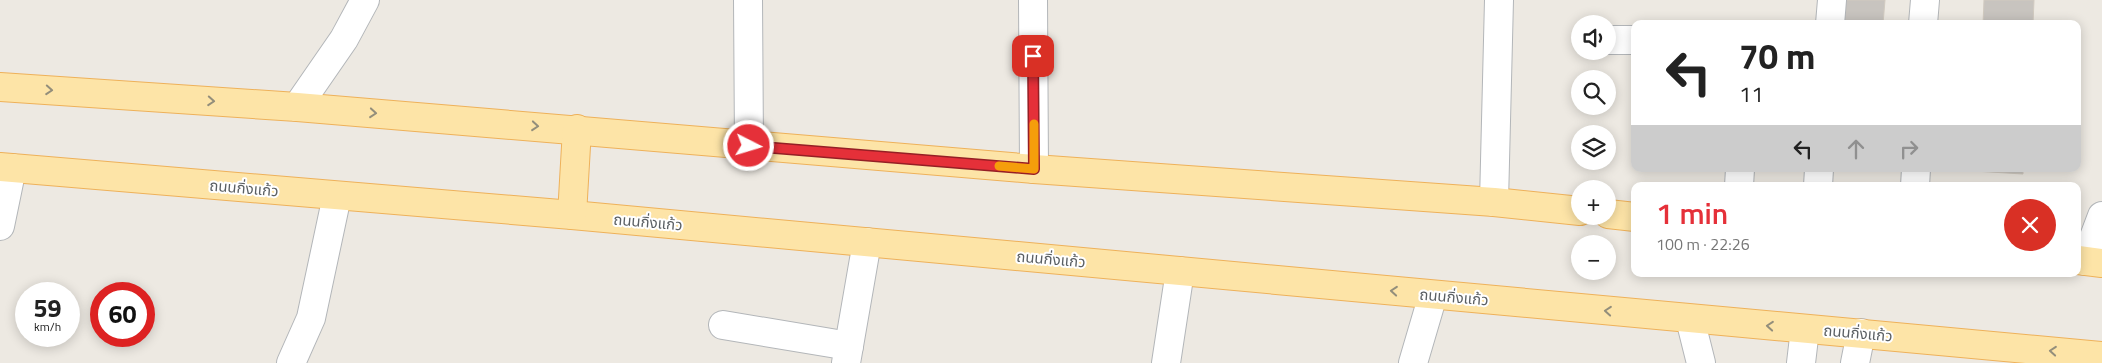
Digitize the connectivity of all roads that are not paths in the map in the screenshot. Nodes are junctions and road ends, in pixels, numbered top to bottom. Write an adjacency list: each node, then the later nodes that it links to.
1 (365, 0): 12 (street)
2 (748, 0): 14 (street)
3 (1033, 0): 16 (street)
4 (1499, 0): 18 (street)
5 (1832, 0): 7 (street)
6 (1925, 0): 8 (street)
7 (1830, 20)
8 (1924, 20)
9 (1616, 40): 10 (street)
10 (1631, 40)
11 (0, 87): 12 (main road, one-way to 12)
12 (297, 107): 13 (main road, one-way to 13)
13 (577, 129): 14 (main road); 20 (main road)
14 (749, 146): 16 (main road)
15 (6, 168): 17 (main road, ถนนกิ่งแก้ว); 24 (street)
16 (1034, 169): 18 (main road)
17 (337, 196): 20 (main road, ถนนกิ่งแก้ว); 35 (street)
18 (1494, 202): 19 (main road)
19 (1571, 210)
20 (572, 215): 25 (main road, ถนนกิ่งแก้ว)
21 (1616, 215): 23 (main road)
22 (2102, 216): 26 (street)
23 (1631, 217)
24 (0, 226)
25 (867, 242): 27 (main road, ถนนกิ่งแก้ว); 33 (street)
26 (2088, 261)
27 (1180, 271): 28 (main road, ถนนกิ่งแก้ว, one-way to 27); 36 (street)
28 (1433, 295): 29 (main road, ถนนกิ่งแก้ว, one-way to 28); 37 (street)
29 (1690, 319): 31 (main road, ถนนกิ่งแก้ว, one-way to 29); 38 (street)
30 (723, 325): 33 (street)
31 (1805, 329): 32 (main road, ถนนกิ่งแก้ว); 39 (street)
32 (1861, 333): 34 (main road, ถนนกิ่งแก้ว, one-way to 32); 40 (street)
33 (848, 355)
34 (2102, 356)
35 (291, 363)
36 (1166, 363)
37 (1413, 363)
38 (1701, 363)
39 (1801, 363)
40 (1855, 363)

